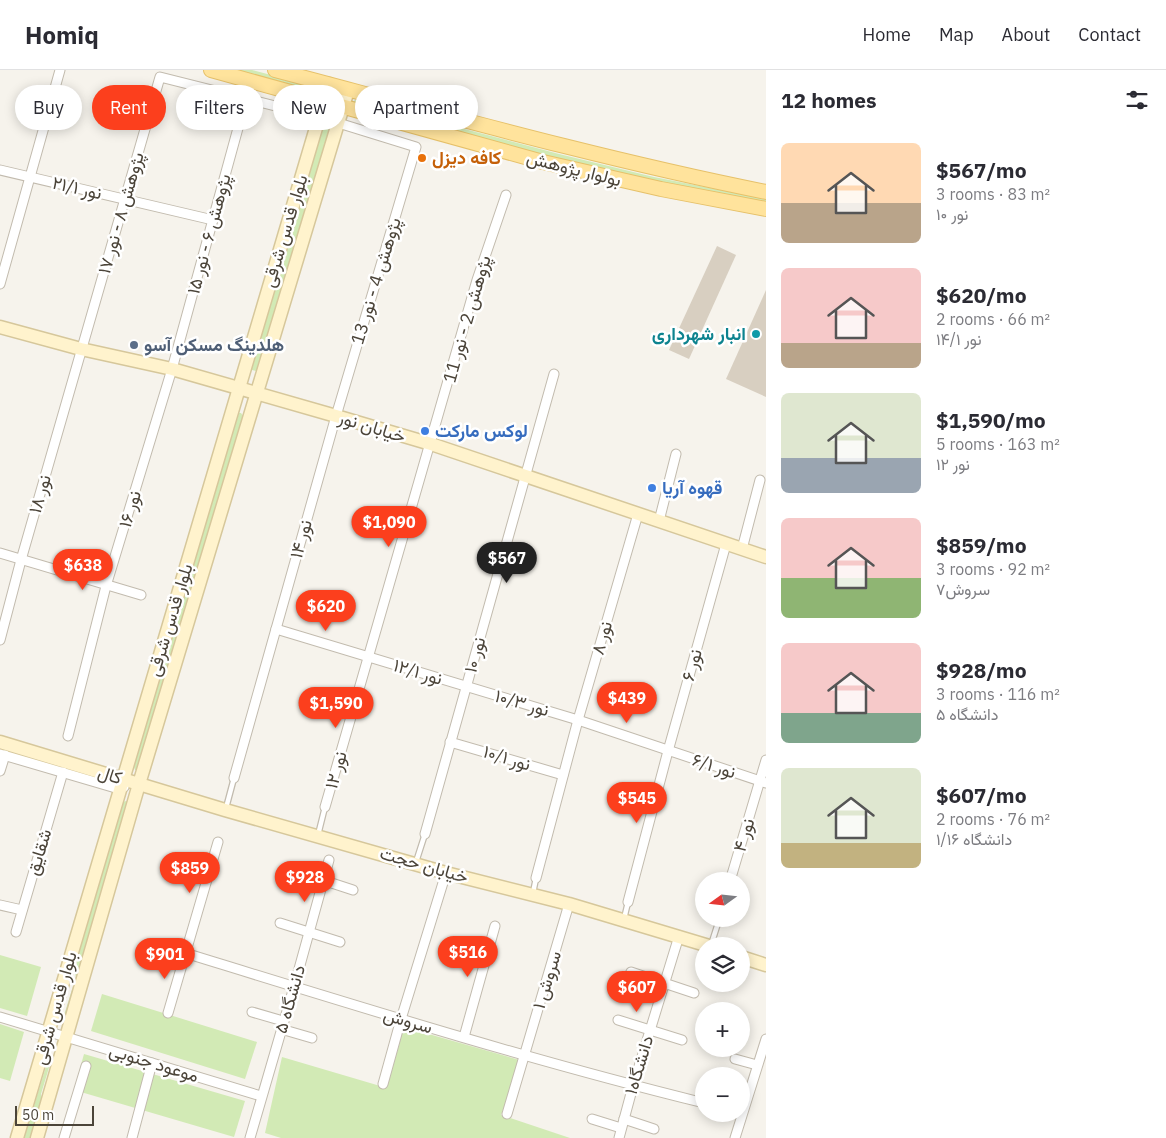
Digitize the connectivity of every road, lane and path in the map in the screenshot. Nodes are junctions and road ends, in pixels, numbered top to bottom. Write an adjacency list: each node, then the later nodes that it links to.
1 (60, 70): 15 (street)
2 (211, 70): 6 (main road, بولوار پژوهش)
3 (275, 70): 4 (main road, بولوار پژوهش)
4 (329, 84): 7 (main road, بولوار پژوهش)
5 (191, 85): 18 (street, پژوهش ۸ - نور ۱۷)
6 (273, 87)
7 (348, 90): 8 (main road, بلوار قدس شرقی); 16 (main road, بولوار پژوهش)
8 (345, 102)
9 (345, 106): 19 (main road, بولوار پژوهش)
10 (345, 125): 28 (street, پژوهش 4 - نور 13)
11 (238, 130): 20 (street, پژوهش ۶ - نور ۱۵)
12 (315, 130): 26 (main road, بلوار قدس شرقی)
13 (336, 130): 27 (main road, بلوار قدس شرقی)
14 (0, 170): 15 (street, نور ۲۱/۱)
15 (30, 177): 18 (street, نور ۲۱/۱); 21 (street)
16 (766, 192)
17 (506, 194): 29 (street, پژوهش 2 - نور 11)
18 (125, 199): 20 (street, نور ۲۱/۱); 23 (street, پژوهش ۸ - نور ۱۷)
19 (766, 209)
20 (213, 220): 24 (street, پژوهش ۶ - نور ۱۵)
21 (0, 284)
22 (0, 327): 23 (main road, خیابان نور)
23 (81, 349): 24 (main road, خیابان نور); 39 (street, نور ۱۸)
24 (172, 369): 26 (main road, خیابان نور); 40 (street, نور ۱۶)
25 (554, 374): 31 (street, نور ۱۰)
26 (239, 388): 27 (main road, خیابان نور); 58 (main road, بلوار قدس شرقی)
27 (256, 393): 28 (main road, خیابان نور); 59 (main road, بلوار قدس شرقی)
28 (336, 416): 29 (main road, خیابان نور); 42 (street, نور ۱۴)
29 (431, 444): 31 (main road, خیابان نور); 44 (street, نور ۱۲)
30 (676, 454): 34 (street)
31 (525, 476): 33 (main road, خیابان نور); 45 (street, نور ۱۰)
32 (760, 480): 36 (street)
33 (638, 514): 34 (main road, خیابان نور); 46 (street, نور ۸)
34 (659, 521): 35 (main road, خیابان نور)
35 (726, 544): 36 (main road, خیابان نور); 50 (street, نور ۶)
36 (742, 549): 38 (main road, خیابان نور)
37 (0, 554): 39 (street)
38 (766, 556)
39 (21, 560): 40 (street); 43 (street, نور ۱۸)
40 (106, 586): 41 (street); 47 (street, نور ۱۶)
41 (142, 596)
42 (276, 629): 44 (street, نور ۱۲/۱); 56 (street, نور ۱۴)
43 (0, 640)
44 (369, 657): 45 (street, نور ۱۲/۱); 60 (street, نور ۱۲)
45 (466, 687): 46 (street, نور ۱۰/۳); 49 (street, نور ۱۰)
46 (578, 720): 50 (street, نور ۱۰/۳); 55 (street, نور ۸)
47 (68, 736)
48 (0, 742): 58 (main road, کال)
49 (450, 742): 55 (street, نور ۱۰/۱); 62 (street, نور ۱۰)
50 (668, 751): 57 (street, نور ۶/۱); 74 (street, نور ۶)
51 (2, 755): 53 (street); 54 (street, کال)
52 (766, 760): 57 (street, نور ۴)
53 (0, 771)
54 (63, 772): 58 (street, کال); 77 (street, شقایق)
55 (563, 775): 70 (street, نور ۸)
56 (234, 778): 61 (lane)
57 (763, 782): 68 (street, نور ۴)
58 (121, 784): 59 (main road, کال); 100 (main road, بلوار قدس شرقی)
59 (139, 784): 61 (main road, خیابان حجت); 101 (main road, بلوار قدس شرقی)
60 (325, 807): 63 (lane)
61 (225, 810): 63 (main road, خیابان حجت)
62 (424, 834): 66 (lane)
63 (318, 836): 66 (main road, خیابان حجت)
64 (218, 842): 86 (street)
65 (329, 860): 71 (street, دانشگاه ۵)
66 (416, 864): 69 (main road, خیابان حجت)
67 (295, 872): 71 (street)
68 (733, 872)
69 (446, 873): 73 (main road, خیابان حجت); 96 (street)
70 (536, 878): 73 (lane)
71 (323, 881): 72 (street); 81 (street, دانشگاه ۵)
72 (353, 890)
73 (532, 895): 75 (main road, خیابان حجت)
74 (628, 902): 78 (lane)
75 (570, 904): 78 (main road, خیابان حجت); 106 (street, سروش ۱)
76 (0, 905): 77 (street)
77 (22, 910): 82 (street, شقایق)
78 (624, 920): 83 (main road, خیابان حجت)
79 (280, 923): 81 (street)
80 (495, 926): 102 (street)
81 (309, 931): 85 (street); 91 (street, دانشگاه ۵)
82 (16, 932)
83 (679, 936): 84 (main road, خیابان حجت); 90 (street, دانشگاه۱)
84 (695, 941)
85 (340, 942)
86 (185, 953): 91 (street, سروش); 94 (street)
87 (750, 960): 88 (main road)
88 (766, 965)
89 (631, 972): 90 (street)
90 (664, 983): 92 (street); 99 (street, دانشگاه۱)
91 (294, 987): 96 (street, سروش); 98 (street, دانشگاه ۵)
92 (694, 993)
93 (252, 1012): 98 (street)
94 (168, 1013)
95 (0, 1017): 100 (street, موعود جنوبی)
96 (401, 1019): 102 (street, سروش); 111 (street)
97 (618, 1020): 99 (street)
98 (282, 1025): 103 (street); 114 (street, دانشگاه ۵)
99 (650, 1029): 105 (street); 112 (street, دانشگاه۱)
100 (47, 1031): 101 (street, موعود جنوبی); 121 (main road, بلوار قدس شرقی)
101 (66, 1036): 108 (street, موعود جنوبی); 122 (main road, بلوار قدس شرقی)
102 (464, 1037): 106 (street, سروش)
103 (312, 1038)
104 (766, 1039): 109 (street)
105 (682, 1040)
106 (524, 1055): 112 (street, سروش); 116 (street, سروش ۱)
107 (735, 1059): 109 (street)
108 (152, 1063): 114 (street, موعود جنوبی); 124 (street)
109 (757, 1065): 113 (street)
110 (86, 1066): 123 (street)
111 (383, 1084)
112 (633, 1086): 115 (street, سروش); 119 (street, دانشگاه۱)
113 (750, 1087)
114 (261, 1096): 125 (street, دانشگاه ۵)
115 (695, 1101)
116 (507, 1114)
117 (592, 1119): 119 (street)
118 (739, 1122): 127 (street)
119 (622, 1124): 120 (street); 126 (street, دانشگاه۱)
120 (654, 1129)
121 (17, 1138)
122 (37, 1138)
123 (64, 1138)
124 (132, 1138)
125 (250, 1138)
126 (618, 1138)
127 (735, 1138)

